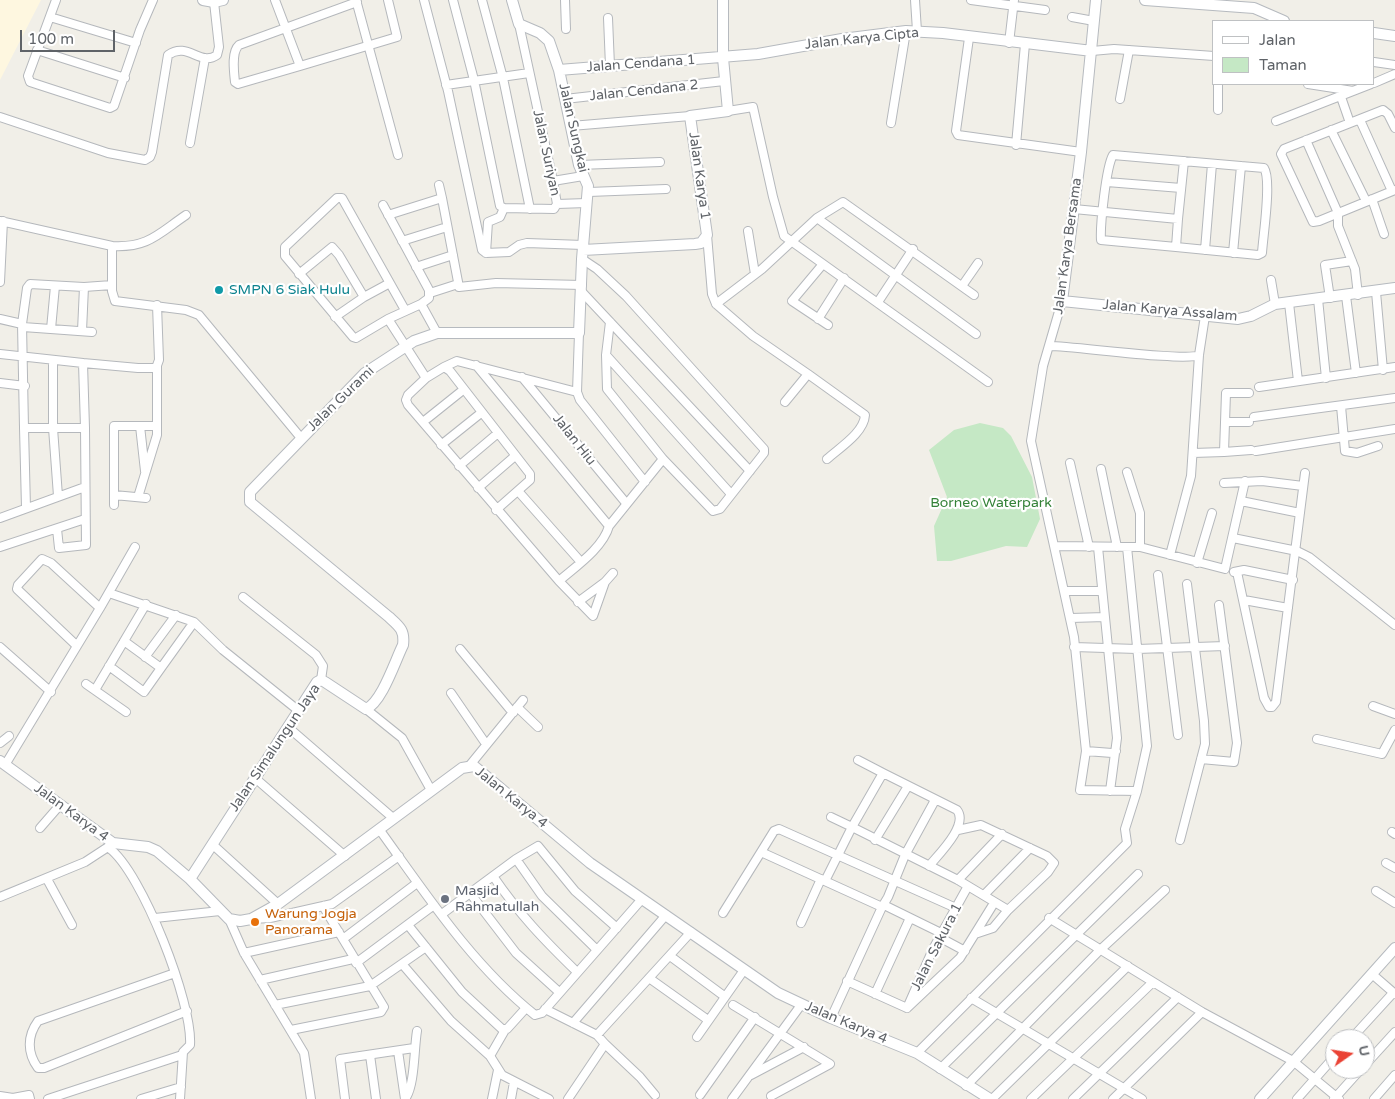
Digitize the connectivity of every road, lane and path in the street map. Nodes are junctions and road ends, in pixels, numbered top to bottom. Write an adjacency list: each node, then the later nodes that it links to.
1 (56, 0): 20 (street)
2 (153, 0): 33 (street)
3 (203, 0): 16 (street)
4 (275, 0): 26 (street)
5 (388, 0): 36 (street)
6 (424, 0): 58 (street)
7 (453, 0): 52 (street)
8 (482, 0): 51 (street)
9 (512, 0): 25 (street)
10 (565, 0): 27 (street)
11 (723, 0): 42 (street)
12 (914, 0): 29 (street)
13 (971, 0): 18 (street)
14 (1096, 0): 24 (street, Jalan Karya Bersama)
15 (1145, 0): 23 (street)
16 (219, 1): 41 (street)
17 (356, 1): 26 (street); 36 (street)
18 (1014, 3): 19 (street); 34 (street)
19 (1045, 10)
20 (50, 17): 33 (street); 37 (street)
21 (1072, 17): 24 (street)
22 (608, 18): 46 (street)
23 (1282, 20)
24 (1094, 21): 39 (street, Jalan Karya Bersama)
25 (519, 24): 47 (street, Jalan Sungkai); 48 (street, Jalan Suriyan)
26 (286, 27): 45 (street); 45 (street)
27 (566, 28)
28 (906, 31): 29 (street, Jalan Karya Cipta); 42 (street, Jalan Karya Cipta); 70 (street)
29 (917, 31): 32 (street, Jalan Karya Cipta)
30 (1375, 33): 31 (street)
31 (1395, 36)
32 (969, 38): 34 (street, Jalan Karya Cipta); 77 (street)
33 (136, 42): 50 (street)
34 (1010, 43): 35 (street, Jalan Karya Cipta)
35 (1025, 44): 39 (street, Jalan Karya Cipta); 77 (street)
36 (369, 46): 45 (street); 79 (street)
37 (37, 50): 50 (street); 50 (street)
38 (1129, 50): 39 (street); 40 (street); 62 (street)
39 (1092, 51): 78 (street, Jalan Karya Bersama)
40 (1212, 56)
41 (205, 58): 67 (street); 76 (street)
42 (722, 58): 46 (street, Jalan Cendana 1); 53 (street)
43 (1375, 62): 44 (street)
44 (1395, 65)
45 (300, 66)
46 (610, 66): 47 (street, Jalan Cendana 1)
47 (559, 70): 61 (street, Jalan Sungkai)
48 (529, 73): 51 (street); 86 (street, Jalan Suriyan)
49 (1395, 74): 54 (street)
50 (125, 78)
51 (503, 78): 52 (street); 99 (street)
52 (474, 80): 58 (street); 98 (street)
53 (724, 81): 61 (street, Jalan Cendana 2); 64 (street)
54 (1375, 82)
55 (1218, 85): 63 (street)
56 (1314, 85): 59 (street)
57 (1368, 85): 59 (street)
58 (446, 86): 119 (street)
59 (1353, 91): 60 (street)
60 (1341, 97): 69 (street); 71 (street)
61 (564, 99): 72 (street, Jalan Sungkai)
62 (1120, 99)
63 (1218, 110)
64 (728, 111): 66 (street, Jalan Karya 1); 113 (street)
65 (1392, 113): 68 (street); 73 (street)
66 (690, 116): 72 (street); 111 (street, Jalan Karya 1)
67 (0, 117)
68 (1360, 120): 71 (street); 91 (street)
69 (1276, 121)
70 (891, 123)
71 (1350, 123): 74 (street)
72 (571, 126): 83 (street, Jalan Sungkai)
73 (1395, 128)
74 (1331, 130): 75 (street); 94 (street)
75 (1306, 140): 102 (street); 102 (street)
76 (190, 142)
77 (1016, 145): 78 (street)
78 (1081, 152): 100 (street, Jalan Karya Bersama)
79 (398, 155)
80 (1184, 161): 82 (street); 87 (street); 89 (street)
81 (660, 162): 83 (street)
82 (1212, 164): 84 (street); 117 (street)
83 (579, 165): 85 (street, Jalan Sungkai)
84 (1241, 166): 120 (street); 120 (street)
85 (583, 176): 86 (street); 92 (street, Jalan Sungkai)
86 (553, 181): 96 (street, Jalan Suriyan)
87 (1107, 182): 89 (street); 101 (street)
88 (439, 185): 93 (street)
89 (1181, 188): 106 (street)
90 (666, 189): 92 (street)
91 (1394, 190): 94 (street)
92 (589, 192): 95 (street, Jalan Sungkai)
93 (442, 198): 104 (street); 108 (street)
94 (1369, 200): 102 (street); 110 (street)
95 (588, 203): 96 (street); 118 (street, Jalan Sungkai)
96 (557, 204): 99 (street, Jalan Suriyan)
97 (383, 205): 104 (street)
98 (504, 208): 99 (street); 119 (street)
99 (530, 209)
100 (1074, 209): 101 (street); 148 (street, Jalan Karya Bersama)
101 (1103, 212): 106 (street); 115 (street)
102 (1338, 213): 122 (street)
103 (186, 215): 114 (street)
104 (388, 215): 112 (street)
105 (817, 218): 113 (street); 116 (street); 128 (street)
106 (1178, 219): 115 (street)
107 (2, 221): 114 (street); 131 (street)
108 (447, 226): 112 (street); 121 (street)
109 (748, 231): 127 (street)
110 (1384, 234)
111 (707, 235): 118 (street, Jalan Karya 1); 152 (street)
112 (402, 241): 125 (street)
113 (790, 242): 124 (street); 127 (street)
114 (112, 246): 134 (street)
115 (1176, 247): 117 (street)
116 (913, 249): 128 (street); 136 (street)
117 (1205, 250): 120 (street)
118 (583, 251): 119 (street); 138 (street); 221 (street)
119 (486, 253)
120 (1233, 253)
121 (453, 255): 125 (street); 133 (street)
122 (1352, 261): 143 (street); 146 (street)
123 (978, 263): 136 (street)
124 (822, 264): 129 (street); 160 (street)
125 (416, 267): 141 (street)
126 (299, 274): 132 (street); 145 (street); 157 (street)
127 (755, 274): 152 (street)
128 (895, 276): 149 (street); 169 (street)
129 (844, 278): 149 (street); 160 (street)
130 (1271, 280): 153 (street)
131 (0, 282)
132 (388, 284): 145 (street); 155 (street)
133 (458, 284): 138 (street); 141 (street)
134 (112, 285): 137 (street); 154 (street)
135 (55, 286): 137 (street); 163 (street); 164 (street)
136 (962, 286): 142 (street)
137 (84, 287): 165 (street)
138 (581, 288): 161 (street); 168 (street)
139 (1395, 288): 140 (street, Jalan Karya Assalam)
140 (1376, 292): 143 (street, Jalan Karya Assalam); 182 (street)
141 (430, 293): 151 (street)
142 (974, 295)
143 (1358, 295): 144 (street, Jalan Karya Assalam)
144 (1346, 296): 146 (street, Jalan Karya Assalam); 183 (street)
145 (364, 297): 157 (street)
146 (1330, 298): 147 (street, Jalan Karya Assalam)
147 (1318, 299): 150 (street, Jalan Karya Assalam); 187 (street)
148 (1062, 301): 156 (street, Jalan Karya Assalam); 170 (street, Jalan Karya Bersama)
149 (878, 302): 189 (street)
150 (1289, 303): 153 (street, Jalan Karya Assalam); 188 (street)
151 (422, 304): 155 (street); 167 (street)
152 (716, 304): 184 (street)
153 (1275, 304): 156 (street, Jalan Karya Assalam)
154 (157, 306): 179 (street); 209 (street)
155 (405, 310): 159 (street)
156 (1205, 316): 173 (street)
157 (335, 317): 159 (street)
158 (0, 319): 163 (street)
159 (388, 319): 171 (street)
160 (818, 319): 162 (street)
161 (610, 322): 175 (street); 221 (street)
162 (828, 324)
163 (23, 326): 164 (street); 174 (street)
164 (52, 329): 165 (street)
165 (82, 331): 166 (street)
166 (92, 332)
167 (437, 333): 168 (street, Jalan Gurami); 171 (street, Jalan Gurami)
168 (579, 333): 194 (street)
169 (976, 334)
170 (1050, 346): 173 (street); 248 (street, Jalan Karya Bersama)
171 (404, 347): 186 (street); 209 (street, Jalan Gurami)
172 (0, 354): 174 (street)
173 (1199, 355): 214 (street)
174 (24, 356): 176 (street); 191 (street)
175 (606, 356): 217 (street); 232 (street)
176 (53, 360): 177 (street); 205 (street)
177 (83, 363): 179 (street); 206 (street)
178 (476, 365): 180 (street); 185 (street); 244 (street)
179 (157, 366): 203 (street)
180 (444, 367): 186 (street); 193 (street)
181 (1395, 367): 182 (street)
182 (1383, 370): 183 (street)
183 (1356, 373): 187 (street)
184 (808, 374): 197 (street); 216 (street)
185 (522, 377): 194 (street); 236 (street, Jalan Hiu)
186 (426, 378): 200 (street)
187 (1326, 378): 188 (street)
188 (1298, 381): 192 (street)
189 (988, 382)
190 (0, 383): 191 (street)
191 (25, 386): 204 (street)
192 (1259, 387)
193 (463, 390): 199 (street); 200 (street)
194 (576, 392): 225 (street)
195 (1249, 393): 201 (street)
196 (1395, 398): 198 (street)
197 (785, 402)
198 (1341, 406): 201 (street); 210 (street)
199 (481, 414): 208 (street); 211 (street)
200 (422, 422): 211 (street)
201 (1225, 422): 213 (street)
202 (140, 426): 203 (street); 224 (street); 233 (street)
203 (157, 426): 224 (street)
204 (24, 428): 205 (street); 238 (street)
205 (53, 428): 206 (street); 234 (street)
206 (85, 428): 229 (street)
207 (1395, 429): 210 (street)
208 (498, 434): 215 (street); 219 (street)
209 (301, 438): 302 (street, Jalan Gurami)
210 (1343, 438): 212 (street); 213 (street)
211 (442, 445): 219 (street)
212 (1378, 446)
213 (1224, 452): 214 (street)
214 (1193, 453): 256 (street)
215 (515, 456): 230 (street); 231 (street)
216 (827, 458)
217 (663, 459): 225 (street); 232 (street)
218 (1070, 463): 250 (street)
219 (459, 466): 230 (street)
220 (1101, 469): 252 (street)
221 (750, 471): 232 (street)
222 (1127, 472): 254 (street)
223 (1305, 473): 228 (street)
224 (145, 475): 233 (street)
225 (645, 482): 236 (street)
226 (1245, 482): 227 (street); 228 (street); 235 (street)
227 (1224, 483)
228 (1303, 486): 241 (street)
229 (85, 487): 234 (street); 243 (street)
230 (478, 488): 239 (street)
231 (518, 491): 239 (street); 257 (street)
232 (731, 494)
233 (114, 495): 237 (street)
234 (58, 496): 238 (street)
235 (1241, 501): 241 (street); 246 (street)
236 (626, 503): 244 (street)
237 (114, 505)
238 (26, 508): 242 (street)
239 (496, 510): 264 (street)
240 (1212, 513): 258 (street)
241 (1300, 513): 255 (street)
242 (0, 518)
243 (85, 519): 245 (street); 245 (street)
244 (608, 526): 257 (street)
245 (57, 529): 249 (street)
246 (1233, 538): 255 (street); 259 (street)
247 (135, 546): 269 (street)
248 (1056, 546): 250 (street); 267 (street, Jalan Karya Bersama)
249 (0, 547)
250 (1089, 547): 251 (street)
251 (1098, 547): 252 (street); 268 (street)
252 (1117, 547): 253 (street)
253 (1128, 547): 254 (street); 290 (street)
254 (1140, 547): 256 (street)
255 (1297, 551): 263 (street); 281 (street)
256 (1170, 555): 258 (street)
257 (580, 561): 264 (street)
258 (1197, 563): 259 (street)
259 (1225, 569): 260 (street)
260 (1237, 572): 263 (street); 271 (street)
261 (613, 573): 265 (street)
262 (1158, 575): 291 (street)
263 (1293, 580): 276 (street)
264 (558, 581): 272 (street)
265 (605, 582): 272 (street); 272 (street)
266 (1187, 584): 284 (street)
267 (1065, 591): 268 (street); 279 (street, Jalan Karya Bersama)
268 (1102, 591): 278 (street)
269 (108, 593): 273 (street); 275 (street)
270 (243, 597): 295 (street)
271 (1244, 600): 276 (street); 276 (street)
272 (578, 602)
273 (146, 604): 277 (street); 282 (street)
274 (1219, 605): 285 (street)
275 (100, 608): 283 (street); 283 (street)
276 (1288, 608)
277 (176, 615): 280 (street); 292 (street)
278 (1105, 617): 279 (street); 289 (street)
279 (1071, 618): 287 (street, Jalan Karya Bersama)
280 (194, 622): 294 (street); 304 (street)
281 (1395, 626)
282 (124, 641): 292 (street); 293 (street)
283 (76, 646): 298 (street)
284 (1196, 646): 285 (street); 291 (street); 317 (street)
285 (1225, 646): 317 (street)
286 (0, 647): 298 (street)
287 (1074, 647): 289 (street); 315 (street, Jalan Karya Bersama)
288 (460, 648): 303 (street)
289 (1108, 648): 290 (street); 316 (street)
290 (1137, 648): 291 (street); 326 (street)
291 (1167, 648): 310 (street)
292 (145, 656): 294 (street)
293 (109, 666): 294 (street); 297 (street)
294 (160, 668)
295 (321, 680): 302 (street, Jalan Simalungun Jaya); 304 (street, Jalan Simalungun Jaya)
296 (86, 684): 297 (street)
297 (95, 690): 305 (street)
298 (51, 692): 319 (street)
299 (451, 693): 314 (street)
300 (523, 700): 303 (street)
301 (1372, 706): 306 (street)
302 (366, 709): 324 (street)
303 (515, 710): 307 (street); 314 (street)
304 (299, 711): 308 (street, Jalan Simalungun Jaya)
305 (126, 712)
306 (1395, 714)
307 (538, 727)
308 (289, 728): 322 (street, Jalan Simalungun Jaya); 330 (street)
309 (1395, 730): 312 (street)
310 (1178, 735)
311 (9, 736): 313 (street)
312 (1317, 739)
313 (0, 743)
314 (486, 744): 320 (street)
315 (1086, 751): 316 (street); 325 (street, Jalan Karya Bersama)
316 (1116, 751): 325 (street)
317 (1201, 759): 337 (street)
318 (858, 760): 321 (street)
319 (2, 763): 328 (street, Jalan Karya 4)
320 (470, 766): 324 (street, Jalan Karya 4); 364 (street, Jalan Karya 4)
321 (883, 773): 323 (street); 331 (street)
322 (254, 778): 338 (street, Jalan Simalungun Jaya); 344 (street)
323 (908, 786): 327 (street); 336 (street)
324 (431, 790): 330 (street, Jalan Karya 4)
325 (1110, 790): 326 (street)
326 (1137, 791): 379 (street)
327 (933, 798): 334 (street); 343 (street)
328 (60, 805): 332 (street); 339 (street, Jalan Karya 4)
329 (831, 817): 331 (street)
330 (393, 818): 333 (street, Jalan Karya 4)
331 (852, 827): 336 (street); 342 (street)
332 (40, 828)
333 (379, 828): 344 (street, Jalan Karya 4); 345 (street)
334 (958, 830): 335 (street); 348 (street)
335 (1002, 834): 340 (street); 355 (street)
336 (875, 840): 343 (street)
337 (1180, 840)
338 (212, 844): 353 (street, Jalan Simalungun Jaya); 367 (street)
339 (111, 845): 352 (street); 353 (street, Jalan Karya 4); 377 (street)
340 (1030, 848): 362 (street); 372 (street)
341 (761, 852): 342 (street); 354 (street); 374 (street)
342 (839, 855): 354 (street); 356 (street)
343 (905, 855): 348 (street); 356 (street)
344 (344, 856): 367 (street, Jalan Karya 4)
345 (399, 856): 357 (street); 369 (street)
346 (516, 859): 351 (street); 385 (street); 393 (street)
347 (1386, 863): 349 (street)
348 (929, 866): 355 (street)
349 (1395, 868)
350 (1138, 874): 390 (street)
351 (493, 876): 361 (street); 402 (street)
352 (47, 879): 363 (street); 383 (street)
353 (190, 879): 373 (street, Jalan Karya 4)
354 (823, 880): 370 (street); 382 (street)
355 (958, 880): 358 (street)
356 (895, 881): 370 (street); 371 (street)
357 (417, 883): 368 (street); 389 (street)
358 (968, 886): 362 (street); 371 (street, Jalan Sakura 1)
359 (1165, 890): 395 (street)
360 (1376, 891): 366 (street)
361 (470, 893): 375 (street); 410 (street)
362 (984, 895): 365 (street)
363 (0, 897)
364 (642, 899): 376 (street, Jalan Karya 4); 385 (street)
365 (994, 903): 372 (street); 387 (street)
366 (1395, 903)
367 (278, 904): 381 (street, Jalan Karya 4)
368 (434, 905): 375 (street); 384 (street)
369 (323, 906): 381 (street); 389 (street)
370 (883, 906): 378 (street); 407 (street)
371 (956, 908): 388 (street, Jalan Sakura 1)
372 (1008, 910): 387 (street)
373 (220, 912): 377 (street); 380 (street, Jalan Karya 4)
374 (723, 913)
375 (442, 914): 419 (street)
376 (666, 916): 386 (street, Jalan Karya 4); 428 (street)
377 (155, 918): 403 (street)
378 (910, 918): 388 (street); 412 (street)
379 (1049, 918): 390 (street); 415 (street)
380 (229, 919): 381 (street, Jalan Karya 4); 396 (street)
381 (251, 919)
382 (801, 923)
383 (72, 925)
384 (408, 925): 391 (street); 398 (street)
385 (617, 928): 393 (street)
386 (691, 932): 397 (street); 401 (street, Jalan Karya 4)
387 (975, 934): 394 (street)
388 (940, 935): 394 (street); 420 (street, Jalan Sakura 1)
389 (341, 936): 396 (street); 398 (street)
390 (1078, 936): 395 (street); 423 (street)
391 (426, 947): 399 (street); 432 (street)
392 (1395, 948): 404 (street)
393 (597, 950): 402 (street)
394 (964, 951): 420 (street)
395 (1100, 951): 400 (street); 429 (street)
396 (244, 953): 406 (street)
397 (670, 956): 405 (street); 413 (street)
398 (355, 961): 406 (street); 409 (street)
399 (403, 965): 409 (street); 447 (street)
400 (1128, 966): 408 (street); 438 (street)
401 (744, 970): 413 (street); 418 (street, Jalan Karya 4)
402 (577, 972): 410 (street)
403 (175, 974): 422 (street); 422 (street)
404 (1372, 974): 411 (street); 449 (street)
405 (649, 978): 427 (street); 436 (street)
406 (260, 980): 417 (street)
407 (847, 981): 412 (street); 426 (street)
408 (1153, 982): 414 (street); 448 (street)
409 (370, 986): 417 (street); 431 (street)
410 (559, 992): 421 (street)
411 (1394, 993): 430 (street)
412 (874, 994): 420 (street)
413 (724, 996): 427 (street)
414 (1178, 997): 424 (street); 453 (street)
415 (971, 998): 423 (street); 443 (street)
416 (733, 1004): 425 (street)
417 (275, 1005): 431 (street)
418 (801, 1005): 426 (street, Jalan Karya 4); 434 (street)
419 (526, 1008): 421 (street); 432 (street)
420 (907, 1008)
421 (545, 1009): 428 (street)
422 (187, 1011): 445 (street)
423 (997, 1012): 429 (street); 451 (street)
424 (1202, 1012): 449 (street); 461 (street)
425 (755, 1017): 434 (street); 463 (street)
426 (831, 1018): 443 (street, Jalan Karya 4)
427 (708, 1020): 437 (street)
428 (573, 1023): 436 (street)
429 (1023, 1027): 438 (street); 459 (street)
430 (1360, 1029)
431 (291, 1030): 472 (street)
432 (505, 1030): 447 (street)
433 (417, 1031): 440 (street)
434 (781, 1032): 441 (street); 455 (street)
435 (1395, 1032): 444 (street)
436 (597, 1036): 439 (street)
437 (697, 1037)
438 (1048, 1042): 448 (street); 481 (street)
439 (605, 1044): 462 (street); 479 (street)
440 (414, 1048): 442 (street); 475 (street)
441 (804, 1048): 455 (street); 465 (street)
442 (398, 1051): 446 (street); 475 (street)
443 (917, 1053): 451 (street, Jalan Karya 4)
444 (1375, 1054)
445 (182, 1055): 460 (street); 466 (street)
446 (370, 1055): 473 (street); 474 (street)
447 (490, 1056): 452 (street)
448 (1073, 1058): 453 (street); 482 (street)
449 (1293, 1061): 456 (street); 486 (street)
450 (1325, 1066): 456 (street)
451 (940, 1069): 459 (street, Jalan Karya 4)
452 (498, 1070): 458 (street); 476 (street)
453 (1099, 1073): 461 (street); 483 (street)
454 (1395, 1075): 488 (street)
455 (749, 1076): 480 (street)
456 (1314, 1078): 467 (street); 487 (street)
457 (1353, 1079): 467 (street)
458 (514, 1082): 477 (street); 478 (street)
459 (966, 1086): 481 (street, Jalan Karya 4)
460 (180, 1087): 470 (street); 471 (street)
461 (1124, 1088): 484 (street); 485 (street)
462 (656, 1095)
463 (700, 1095)
464 (0, 1096): 468 (street)
465 (772, 1096)
466 (60, 1097): 469 (street)
467 (1337, 1098)
468 (30, 1099)
469 (48, 1099)
470 (141, 1099)
471 (180, 1099)
472 (311, 1099)
473 (344, 1099)
474 (376, 1099)
475 (405, 1099)
476 (492, 1099)
477 (511, 1099)
478 (549, 1099)
479 (568, 1099)
480 (732, 1099)
481 (991, 1099)
482 (1031, 1099)
483 (1073, 1099)
484 (1113, 1099)
485 (1142, 1099)
486 (1260, 1099)
487 (1297, 1099)
488 (1374, 1099)

